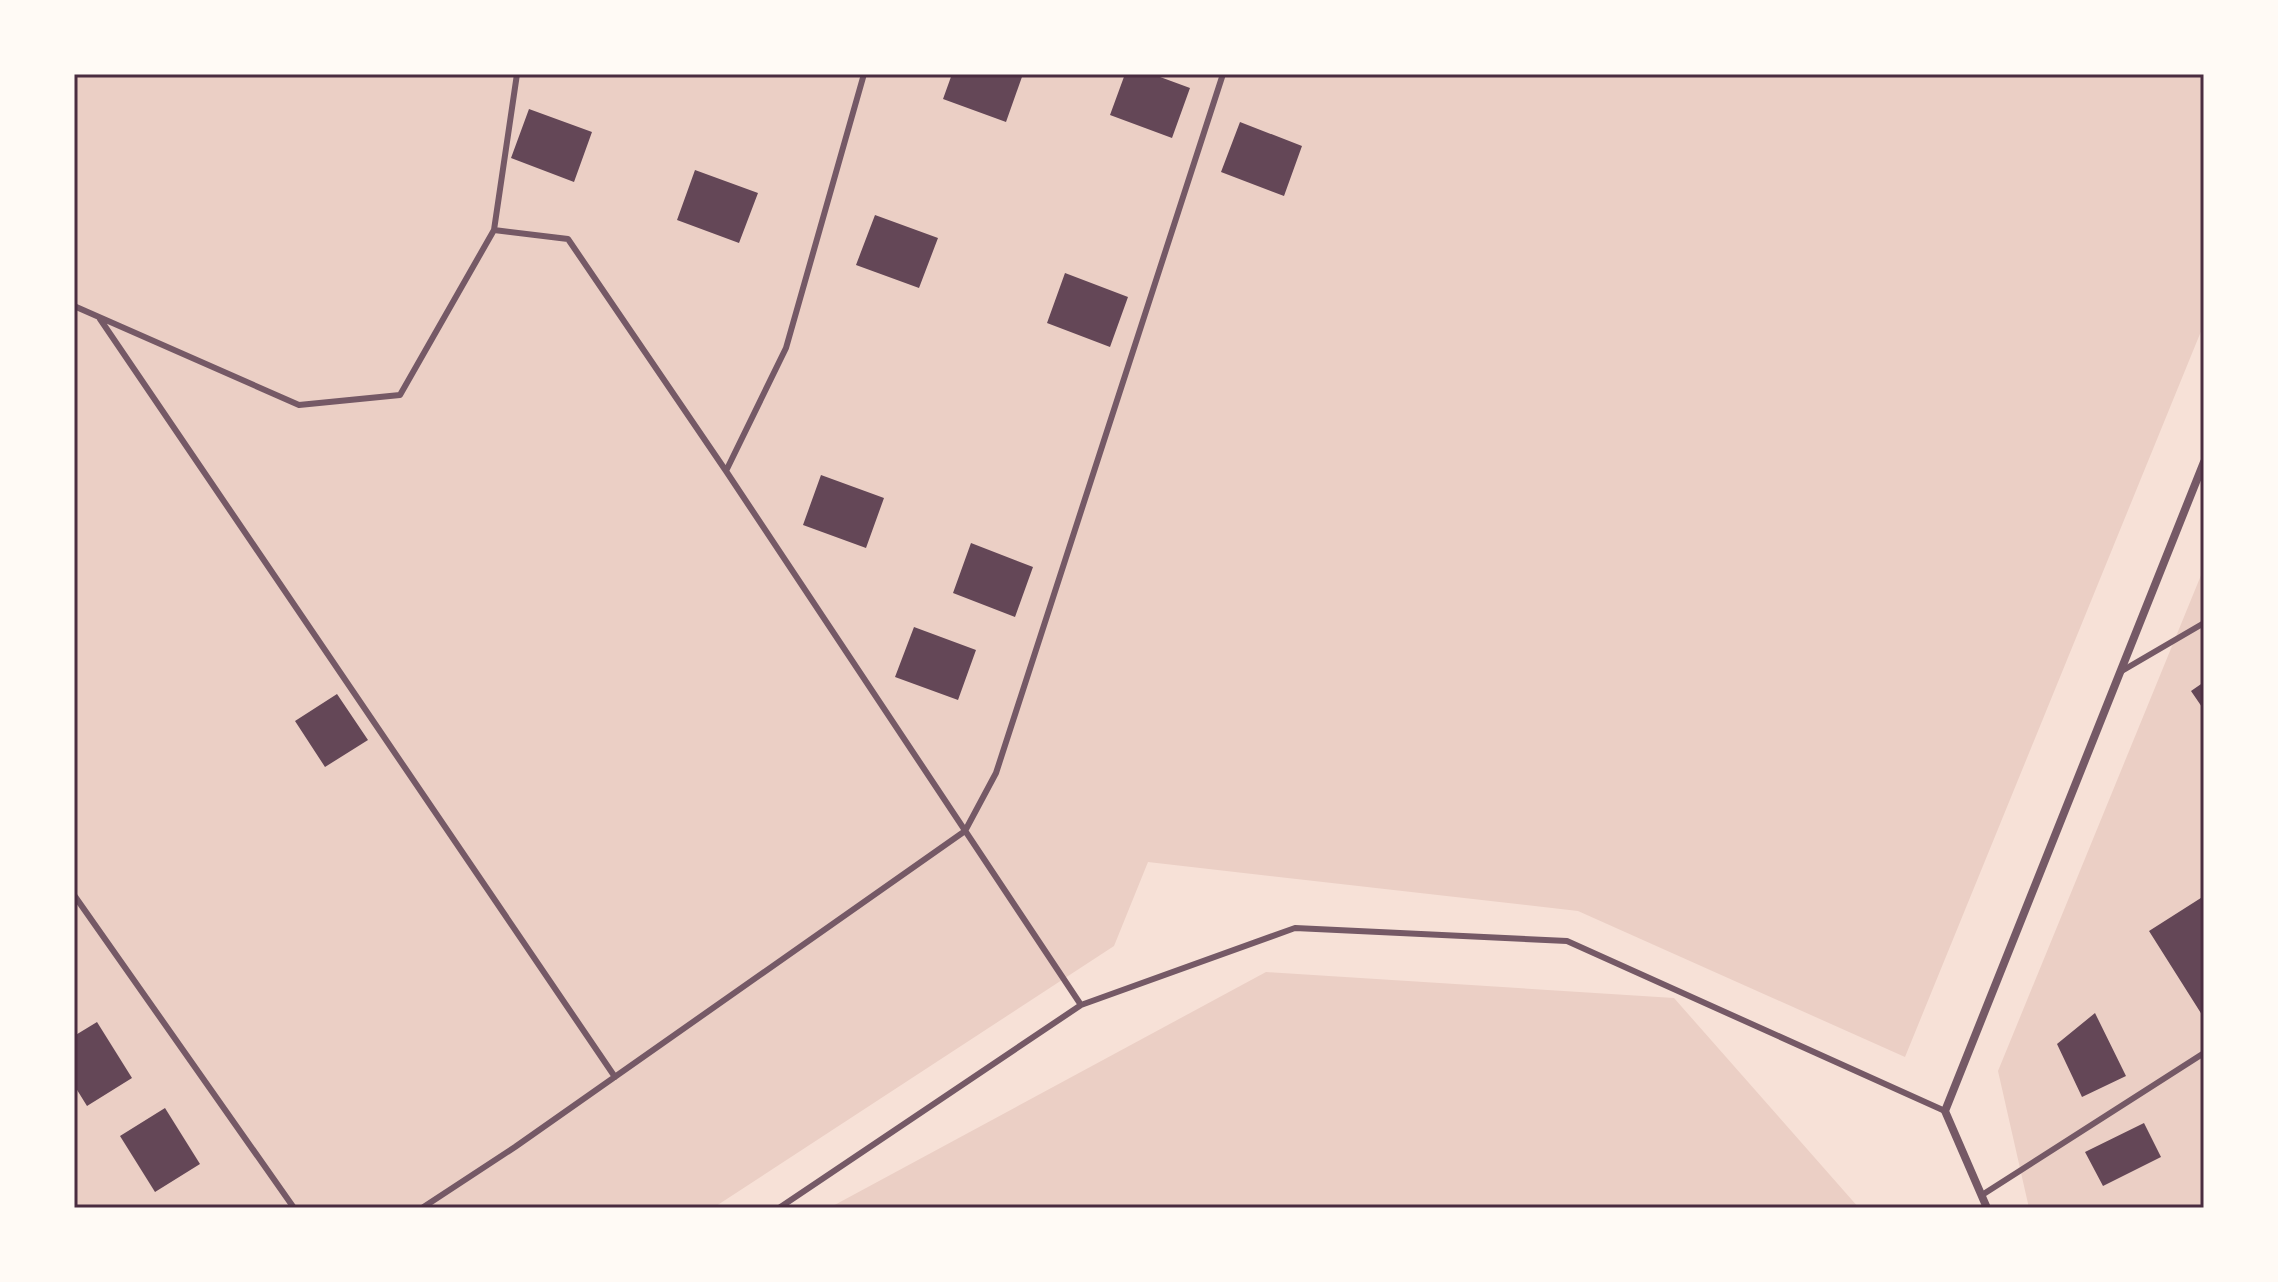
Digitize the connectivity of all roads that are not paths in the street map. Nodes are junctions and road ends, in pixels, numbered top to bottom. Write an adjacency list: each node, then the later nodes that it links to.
1 (517, 74): 4 (lane)
2 (864, 74): 8 (lane)
3 (1223, 74): 11 (lane)
4 (494, 230): 6 (lane); 8 (lane)
5 (74, 306): 6 (lane)
6 (98, 316): 15 (lane)
7 (2204, 462): 10 (street)
8 (726, 471): 11 (lane)
9 (2204, 623): 10 (lane)
10 (2120, 672): 16 (street)
11 (965, 831): 13 (lane); 15 (lane)
12 (74, 895): 18 (lane)
13 (1081, 1005): 16 (lane); 20 (lane)
14 (2204, 1053): 17 (lane)
15 (615, 1077): 19 (lane)
16 (1945, 1111): 17 (street)
17 (1982, 1195): 21 (street)
18 (294, 1208)
19 (422, 1208)
20 (779, 1208)
21 (1987, 1208)

